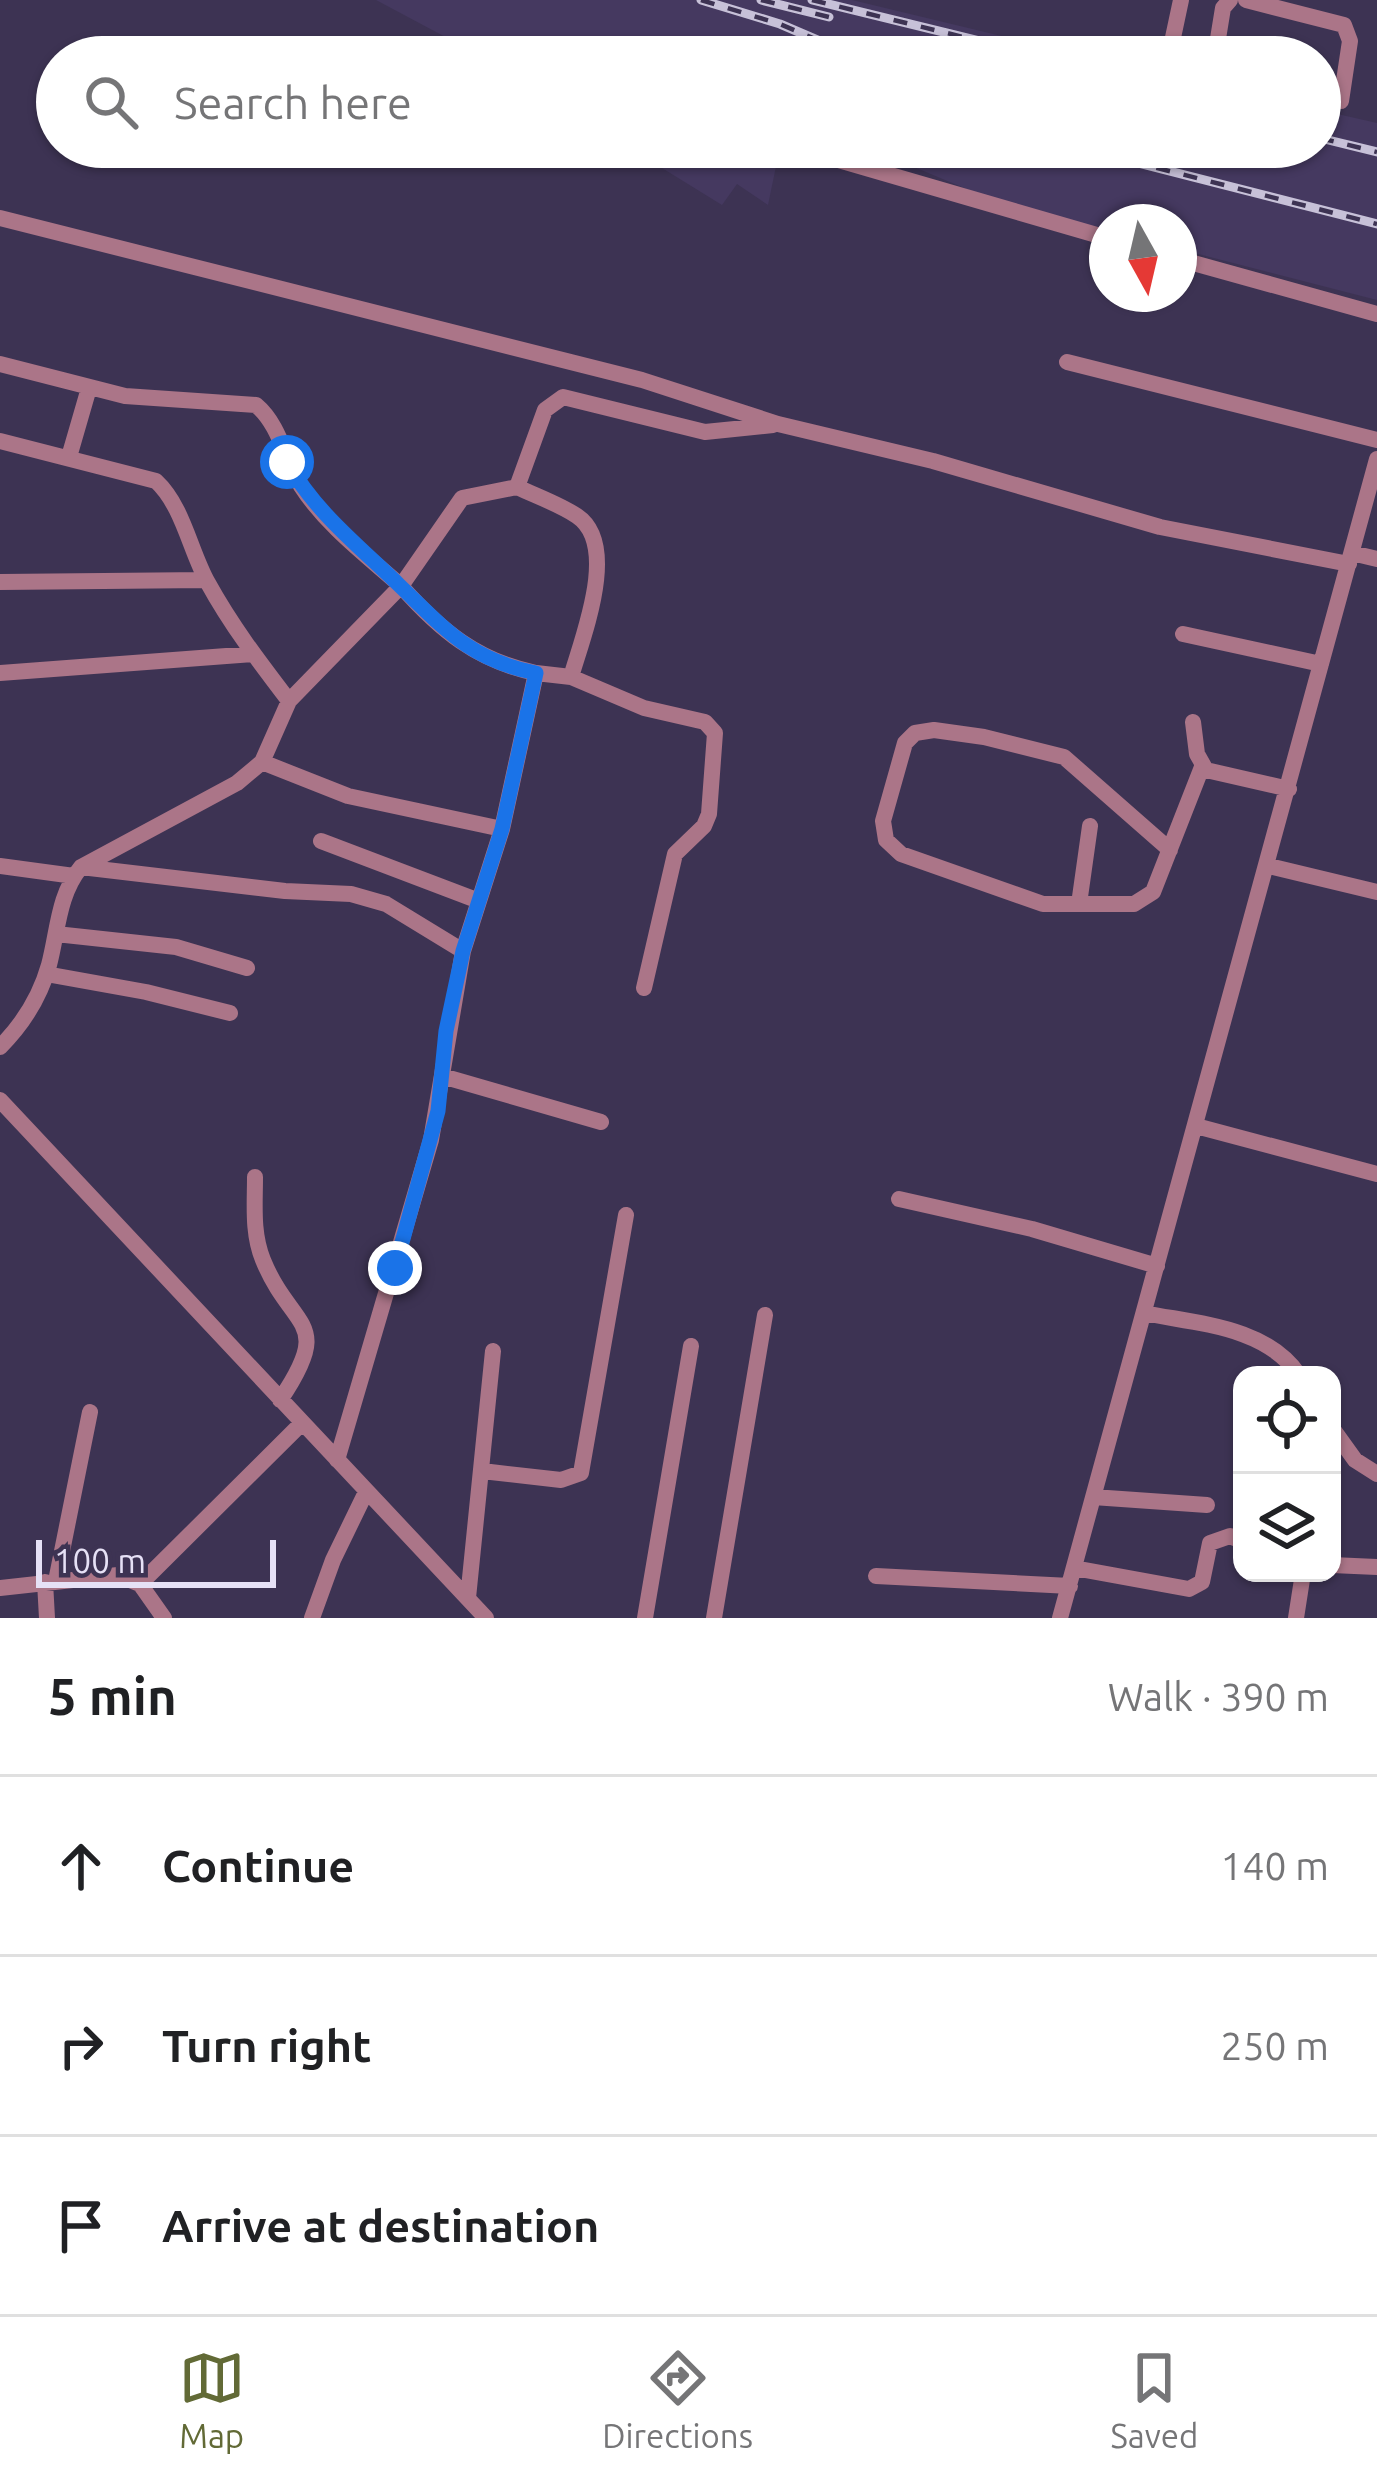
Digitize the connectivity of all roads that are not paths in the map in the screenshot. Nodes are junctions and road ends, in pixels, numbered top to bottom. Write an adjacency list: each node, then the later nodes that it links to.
1 (1180, 0): 4 (street)
2 (1230, 0): 5 (street)
3 (1246, 0): 6 (street)
4 (1173, 36)
5 (1218, 36)
6 (1341, 100)
7 (866, 168): 9 (street)
8 (0, 218): 15 (street)
9 (1089, 233)
10 (1197, 264): 11 (street)
11 (1377, 314)
12 (1067, 362): 16 (street)
13 (0, 364): 14 (street)
14 (89, 388): 18 (street); 25 (street)
15 (778, 424): 20 (street); 21 (street)
16 (1377, 440)
17 (0, 441): 18 (street)
18 (69, 457): 23 (street)
19 (1377, 458): 21 (street)
20 (517, 487): 25 (street); 31 (street)
21 (1350, 558): 22 (street); 28 (street)
22 (1377, 559)
23 (206, 580): 24 (street); 27 (street)
24 (0, 582)
25 (400, 586): 29 (street); 32 (street)
26 (1183, 634): 28 (street)
27 (253, 654): 30 (street); 32 (street)
28 (1322, 664): 36 (street)
29 (536, 673): 31 (street); 38 (street)
30 (0, 674)
31 (571, 677): 51 (street)
32 (289, 701): 34 (street)
33 (1193, 722): 35 (street)
34 (262, 762): 38 (street); 43 (street)
35 (1202, 767): 36 (street); 40 (street)
36 (1288, 789): 42 (street)
37 (1090, 826): 46 (street)
38 (502, 829): 45 (street)
39 (321, 841): 45 (street)
40 (1170, 850): 46 (street); 46 (street)
41 (0, 866): 43 (street)
42 (1269, 866): 44 (street); 57 (street)
43 (77, 871): 47 (street); 48 (street)
44 (1377, 892)
45 (479, 901): 48 (street)
46 (1079, 904)
47 (56, 934): 49 (street); 50 (street)
48 (463, 951): 54 (street)
49 (247, 968)
50 (46, 974): 52 (street); 53 (street)
51 (644, 988)
52 (230, 1013)
53 (0, 1047)
54 (442, 1076): 56 (street); 72 (street)
55 (0, 1100): 68 (street)
56 (602, 1122)
57 (1196, 1126): 58 (street); 62 (street)
58 (1377, 1174)
59 (255, 1177): 68 (street)
60 (899, 1199): 62 (street)
61 (626, 1215): 73 (street)
62 (1157, 1266): 63 (street)
63 (1144, 1313): 67 (street); 76 (street)
64 (765, 1315): 93 (street)
65 (691, 1346): 92 (street)
66 (493, 1351): 73 (street)
67 (1292, 1366)
68 (280, 1400): 70 (street)
69 (90, 1412): 83 (street)
70 (302, 1423): 72 (street); 85 (street)
71 (1341, 1441): 74 (street)
72 (337, 1460): 75 (street)
73 (482, 1471): 87 (street)
74 (1377, 1474)
75 (366, 1492): 87 (street); 90 (street)
76 (1093, 1497): 77 (street); 82 (street)
77 (1208, 1505)
78 (1233, 1537): 82 (street)
79 (1341, 1565): 80 (street)
80 (1377, 1567)
81 (875, 1576): 82 (street)
82 (1072, 1577): 94 (street)
83 (51, 1581): 85 (street); 86 (street); 88 (street)
84 (1302, 1582): 95 (street)
85 (140, 1584): 89 (street)
86 (0, 1588)
87 (468, 1598): 91 (street)
88 (47, 1618)
89 (164, 1618)
90 (312, 1618)
91 (486, 1618)
92 (645, 1618)
93 (715, 1618)
94 (1060, 1618)
95 (1296, 1618)

